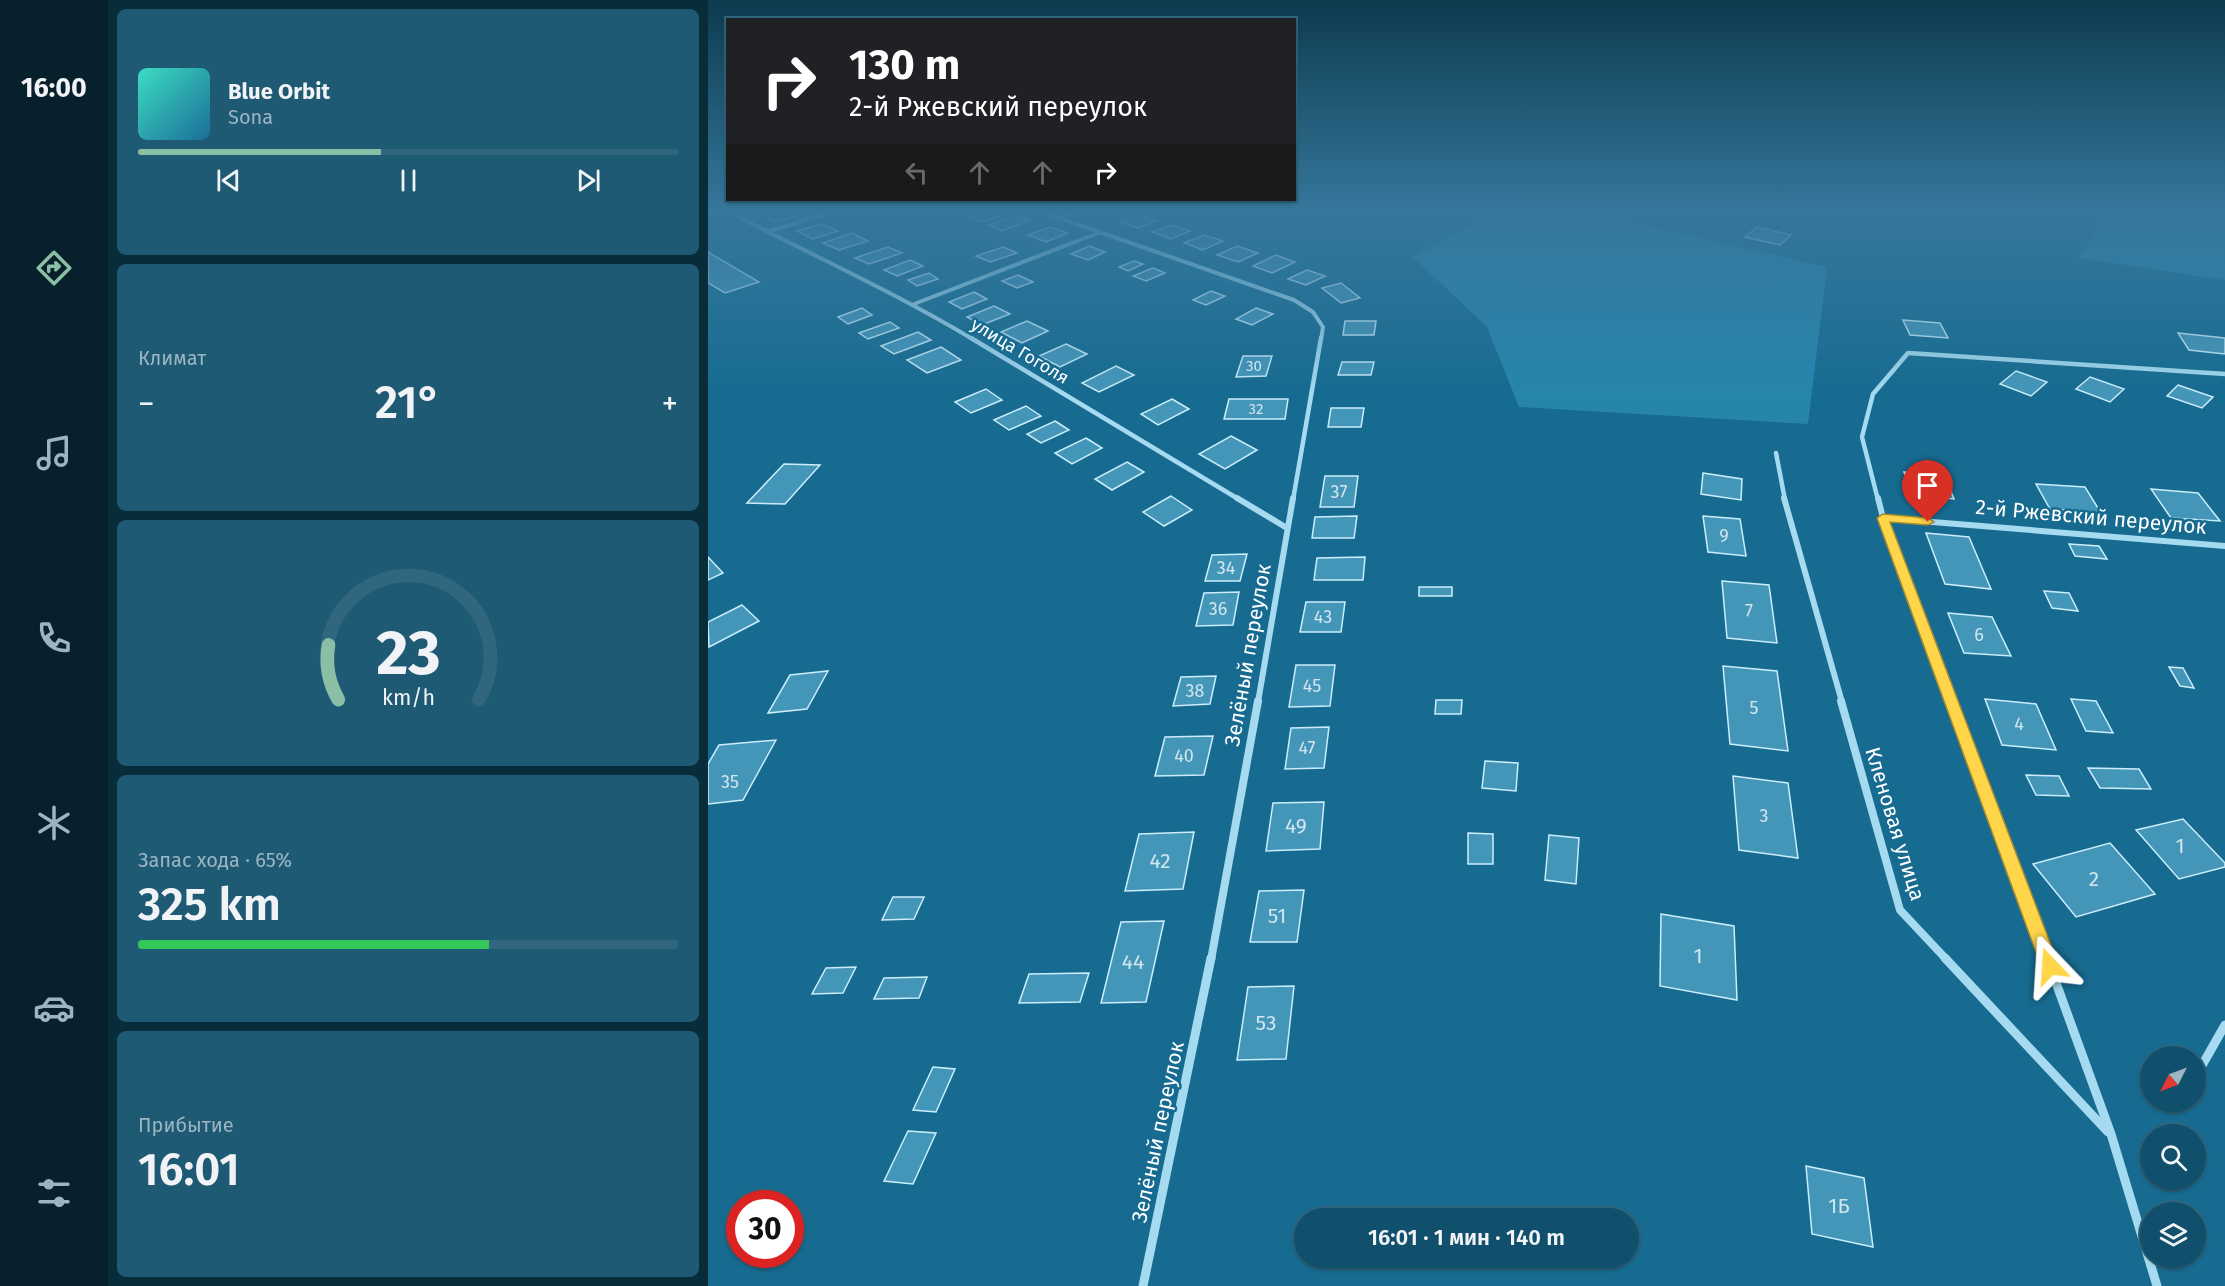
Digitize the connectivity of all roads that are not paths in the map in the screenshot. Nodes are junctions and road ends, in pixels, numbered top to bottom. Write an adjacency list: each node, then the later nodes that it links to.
1 (850, 273): 4 (street, улица Гоголя)
2 (993, 273): 4 (street)
3 (1216, 273): 8 (street, Зелёный переулок)
4 (914, 304): 8 (street, улица Гоголя)
5 (2225, 374): 7 (street)
6 (1776, 453): 12 (street, Кленовая улица)
7 (1883, 518): 9 (street, 2-й Ржевский переулок); 12 (street)
8 (1287, 528): 13 (street, Зелёный переулок)
9 (2225, 546)
10 (2225, 1025): 11 (street)
11 (2206, 1058)
12 (2111, 1134): 14 (street)
13 (1143, 1286)
14 (2157, 1286)

